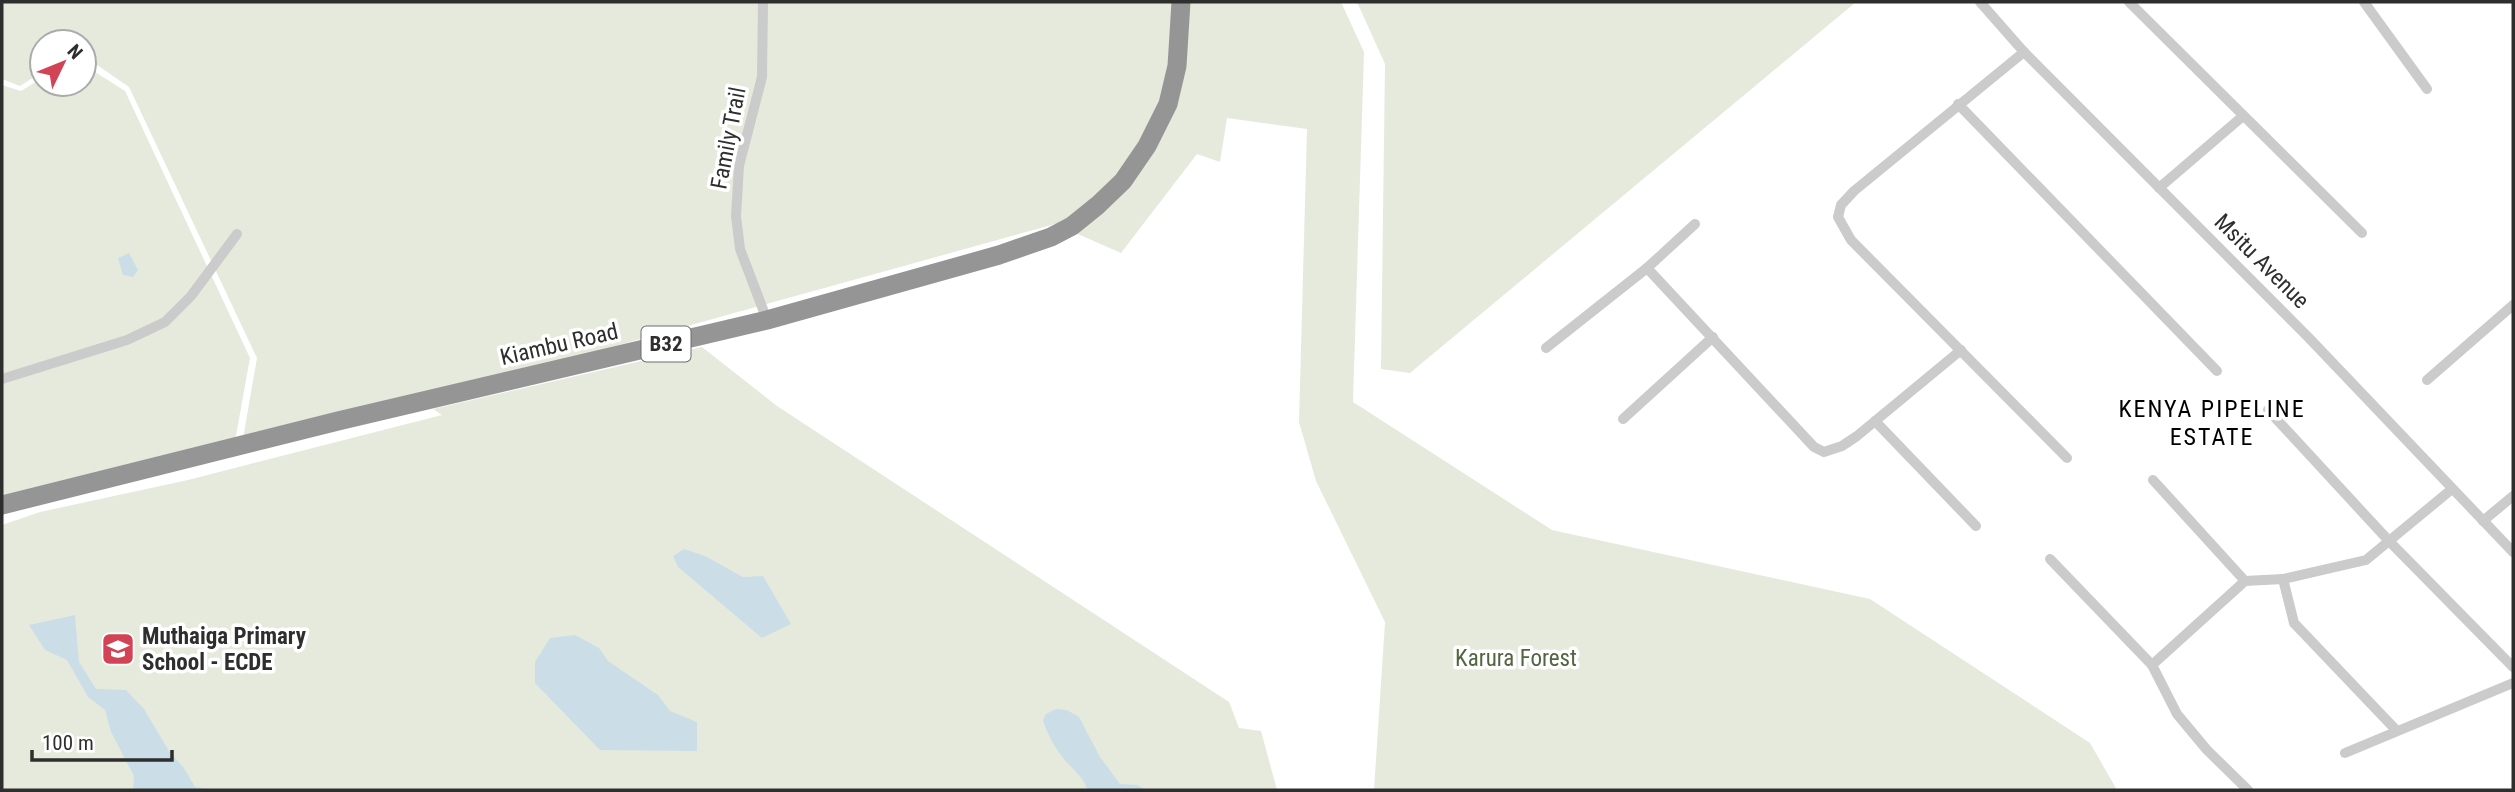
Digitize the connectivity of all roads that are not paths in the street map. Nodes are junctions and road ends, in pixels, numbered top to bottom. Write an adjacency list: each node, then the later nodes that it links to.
1 (763, 2): 16 (street, Family Trail)
2 (1181, 2): 16 (highway, Kiambu Road / B32)
3 (1980, 2): 6 (street, Msitu Avenue)
4 (2129, 2): 9 (street)
5 (2364, 2): 7 (street)
6 (2024, 52): 8 (street); 10 (street, Msitu Avenue)
7 (2427, 89)
8 (1958, 104): 19 (street); 20 (street)
9 (2243, 116): 10 (street); 12 (street)
10 (2159, 188): 28 (street, Msitu Avenue)
11 (1695, 223): 14 (street)
12 (2362, 233)
13 (237, 234): 21 (street)
14 (1647, 268): 17 (street); 18 (street)
15 (2513, 305): 22 (street)
16 (767, 320): 30 (highway, Kiambu Road / B32)
17 (1713, 337): 24 (street); 25 (street)
18 (1546, 348)
19 (1961, 350): 25 (street); 26 (street)
20 (2217, 371)
21 (2, 379)
22 (2427, 380)
23 (2268, 410): 33 (street)
24 (1623, 419)
25 (1875, 421): 32 (street)
26 (2067, 458)
27 (2153, 480): 37 (street)
28 (2452, 489): 31 (street, Msitu Avenue); 33 (street)
29 (2513, 496): 31 (street)
30 (2, 505)
31 (2483, 521): 34 (street, Msitu Avenue)
32 (1976, 526)
33 (2389, 541): 36 (street); 39 (street)
34 (2513, 552)
35 (2050, 559): 38 (street)
36 (2283, 579): 37 (street); 41 (street)
37 (2245, 581): 38 (street)
38 (2152, 665): 43 (street)
39 (2513, 667)
40 (2513, 683): 41 (street)
41 (2396, 730): 42 (street)
42 (2345, 753)
43 (2248, 790)

